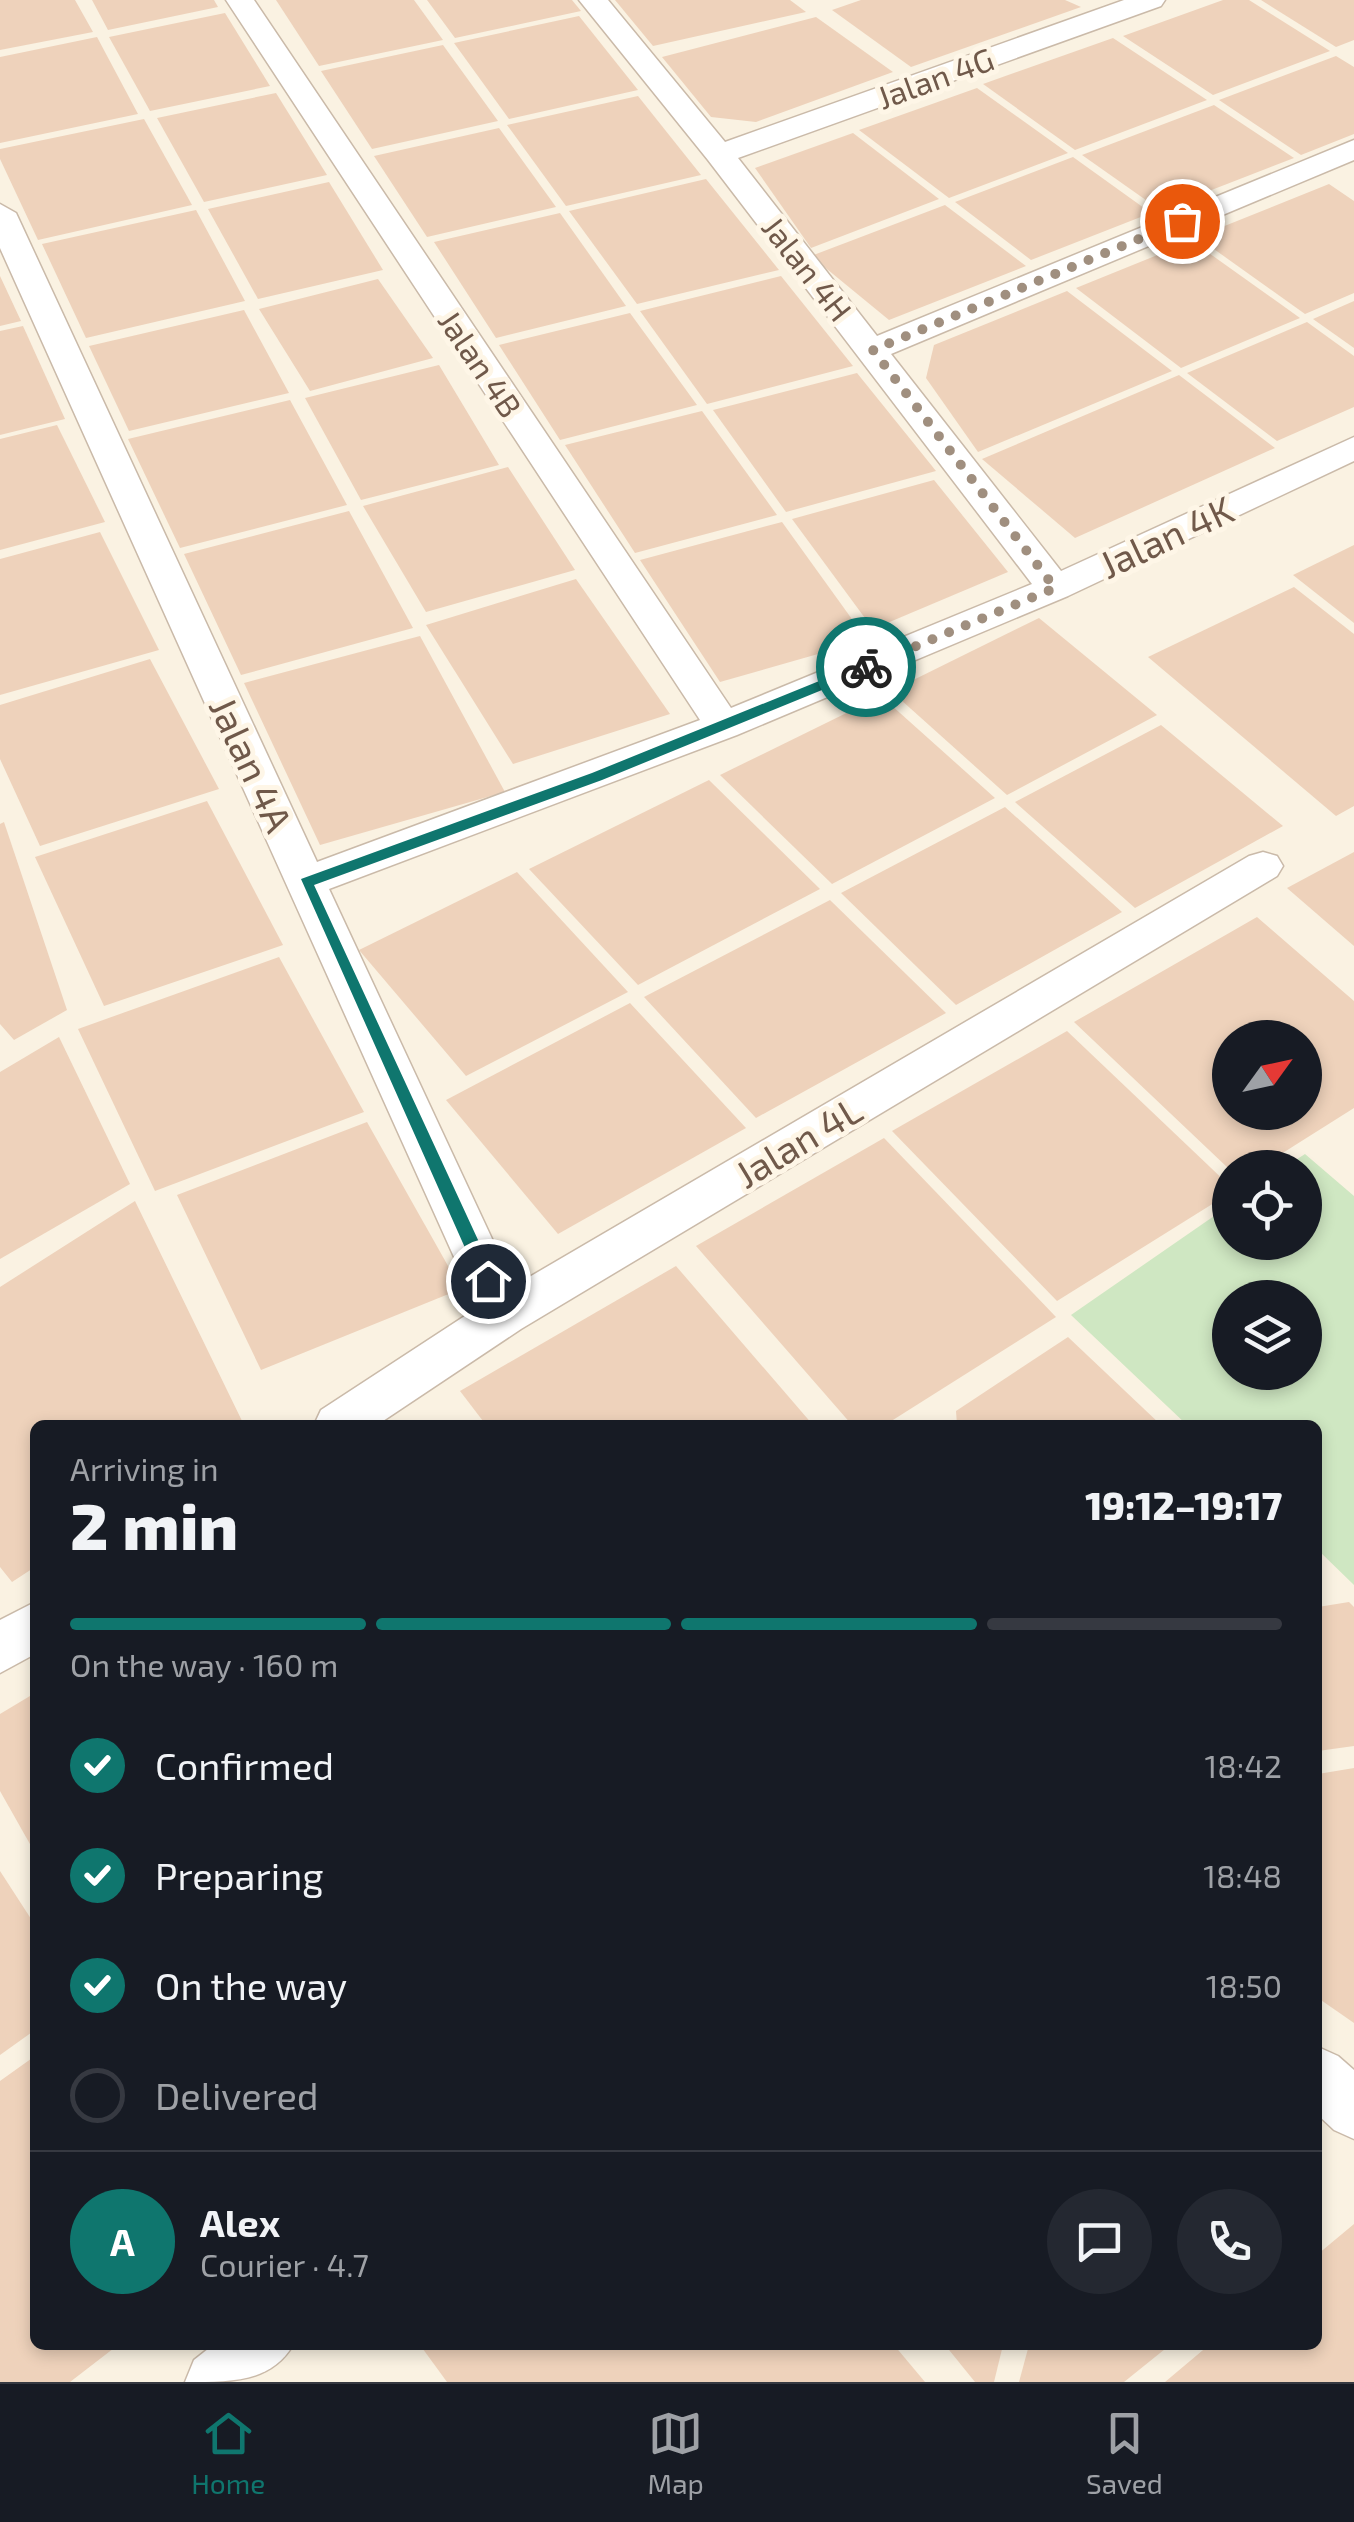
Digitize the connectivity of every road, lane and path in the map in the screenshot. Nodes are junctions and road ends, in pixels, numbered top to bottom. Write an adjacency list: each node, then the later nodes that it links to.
1 (240, 0): 10 (street, Jalan 4B)
2 (593, 0): 5 (street, Jalan 4H)
3 (1136, 2): 5 (street, Jalan 4G)
4 (1354, 149): 7 (street)
5 (718, 154): 7 (street, Jalan 4H)
6 (0, 213): 12 (street, Jalan 4A)
7 (873, 350): 9 (street, Jalan 4H)
8 (1354, 448): 9 (street, Jalan 4K)
9 (1055, 588): 10 (street, Jalan 4K)
10 (723, 726): 12 (street, Jalan 4K)
11 (1262, 866): 13 (street, Jalan 4L)
12 (306, 882): 13 (street, Jalan 4A)
13 (504, 1315): 14 (street, Jalan 4L)
14 (346, 1420)
15 (30, 1629): 16 (street)
16 (0, 1649)
17 (1322, 2080): 18 (street)
18 (1354, 2110)
19 (256, 2350): 20 (street)
20 (216, 2382)

